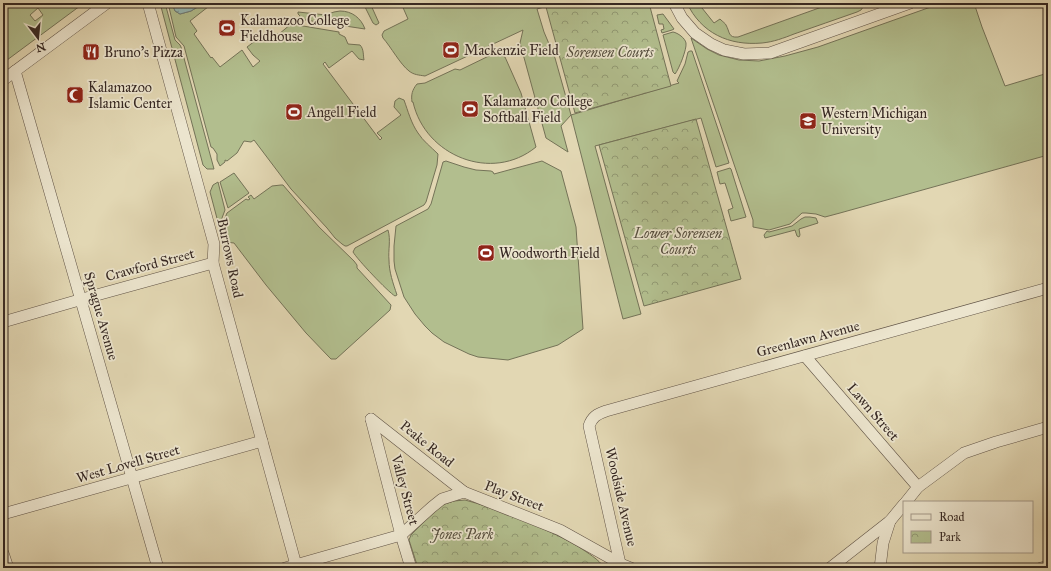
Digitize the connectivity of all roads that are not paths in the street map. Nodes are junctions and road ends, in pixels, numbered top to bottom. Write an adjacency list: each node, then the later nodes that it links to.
1 (107, 3): 5 (street)
2 (148, 3): 7 (street, Burrows Road)
3 (674, 3): 4 (street)
4 (910, 3)
5 (15, 71): 6 (street); 9 (street, Sprague Avenue)
6 (3, 80)
7 (213, 263): 9 (street, Crawford Street); 15 (street, Burrows Road)
8 (1048, 288): 11 (street, Greenlawn Avenue)
9 (80, 300): 10 (street, Crawford Street); 16 (street, Sprague Avenue)
10 (3, 322)
11 (804, 356): 14 (street, Greenlawn Avenue); 17 (street, Lawn Street)
12 (371, 419): 18 (street, Peake Road); 23 (street, Valley Street)
13 (1048, 427): 17 (street)
14 (590, 432): 27 (street, Woodside Avenue)
15 (262, 441): 16 (street, West Lovell Street); 26 (street, Burrows Road)
16 (132, 478): 21 (street, West Lovell Street); 29 (street, Sprague Avenue)
17 (918, 487): 19 (street)
18 (464, 492): 23 (street, Play Street); 27 (street, Play Street)
19 (907, 501)
20 (903, 505): 22 (street)
21 (3, 514)
22 (890, 521): 31 (street); 32 (street)
23 (401, 535): 26 (street); 30 (street, Valley Street)
24 (3, 553): 28 (street)
25 (1048, 566): 33 (street)
26 (291, 567)
27 (624, 567)
28 (8, 568)
29 (158, 568)
30 (411, 568)
31 (830, 568)
32 (880, 568)
33 (1041, 568)

